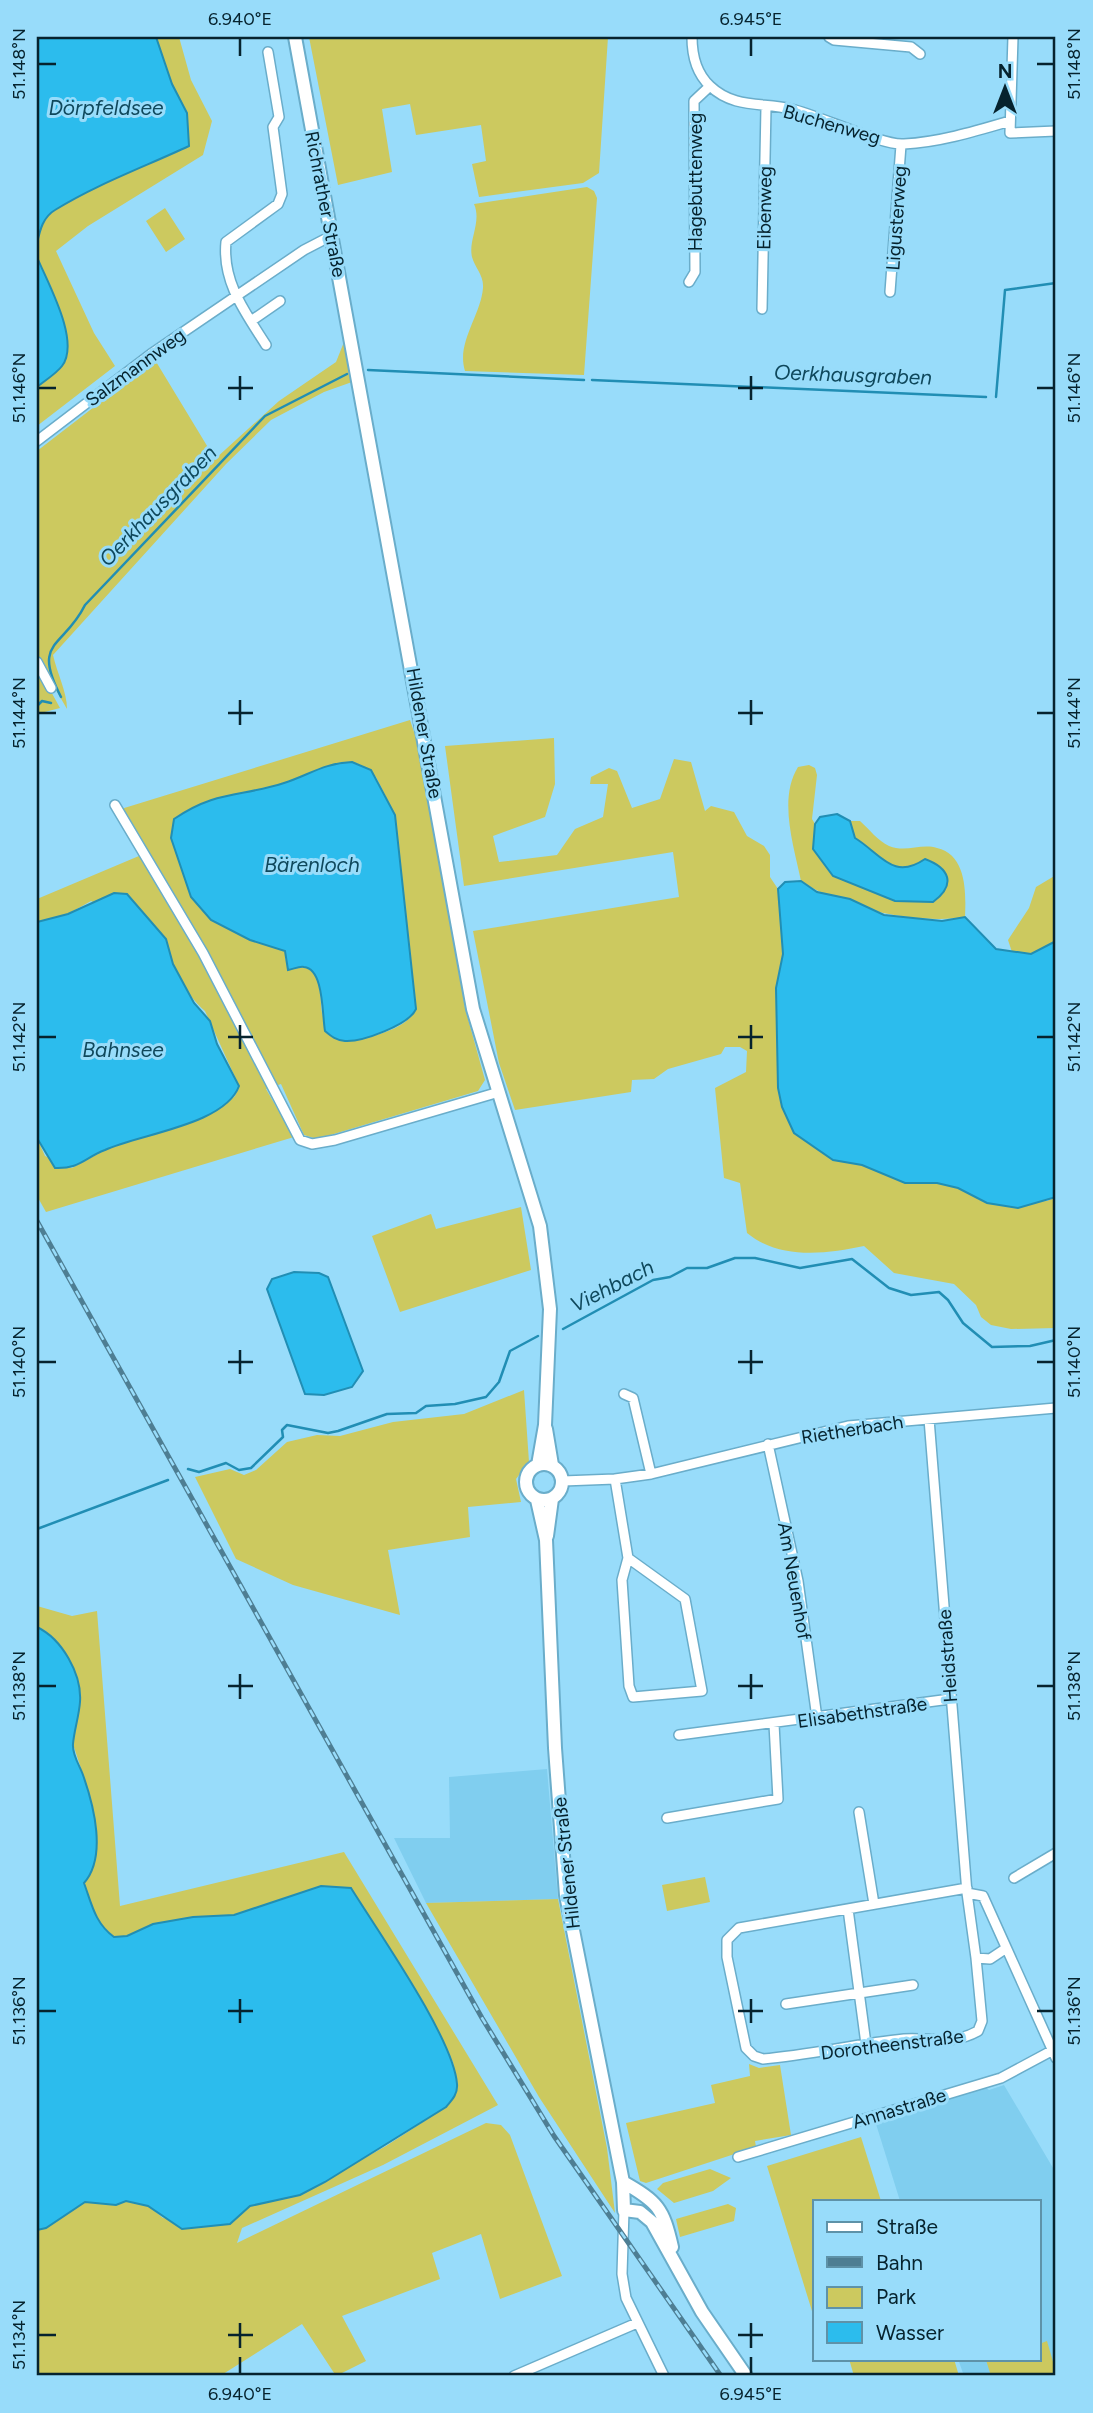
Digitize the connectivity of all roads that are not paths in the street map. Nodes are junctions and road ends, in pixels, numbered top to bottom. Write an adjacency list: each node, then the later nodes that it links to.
1 (295, 37): 12 (main road, Richrather Straße)
2 (692, 37): 7 (street)
3 (829, 37): 6 (street)
4 (1013, 37): 9 (street)
5 (268, 52): 15 (street)
6 (920, 54)
7 (710, 86): 8 (street, Buchenweg); 13 (street, Hagebuttenweg)
8 (766, 107): 11 (street, Buchenweg); 17 (street, Eibenweg)
9 (1010, 121): 10 (street); 11 (street, Buchenweg)
10 (1056, 131)
11 (901, 145): 14 (street, Ligusterweg)
12 (331, 236): 15 (street, Salzmannweg); 20 (main road, Richrather Straße)
13 (688, 282)
14 (890, 292)
15 (235, 297): 18 (street); 21 (street, Salzmannweg)
16 (280, 300): 18 (street)
17 (762, 309)
18 (251, 321): 19 (street)
19 (266, 345)
20 (358, 372): 25 (main road, Hildener Straße)
21 (37, 441)
22 (37, 662): 23 (street)
23 (51, 688)
24 (115, 804): 25 (street)
25 (499, 1092): 29 (main road, Hildener Straße)
26 (624, 1394): 33 (street)
27 (1056, 1408): 28 (street, Rietherbach)
28 (929, 1419): 30 (street, Rietherbach); 40 (street, Heidstraße)
29 (545, 1425): 31 (main road, Hildener Straße); 32 (main road, Hildener Straße)
30 (768, 1444): 33 (street, Rietherbach); 41 (street, Am Neuenhof)
31 (538, 1465): 32 (main road); 37 (main road)
32 (552, 1465): 35 (main road)
33 (651, 1474): 34 (street, Rietherbach)
34 (615, 1479): 35 (street, Rietherbach); 39 (street)
35 (563, 1481): 36 (main road)
36 (552, 1499): 37 (main road); 38 (main road, Hildener Straße)
37 (537, 1500): 38 (main road, Hildener Straße)
38 (546, 1540): 59 (main road, Hildener Straße)
39 (628, 1558): 39 (street)
40 (950, 1699): 41 (street, Elisabethstraße); 48 (street, Heidstraße)
41 (817, 1718): 42 (street, Elisabethstraße)
42 (774, 1724): 43 (street, Elisabethstraße); 45 (street, Elisabethstraße)
43 (679, 1735)
44 (859, 1812): 49 (street)
45 (667, 1818)
46 (1056, 1853): 47 (street)
47 (1014, 1878)
48 (967, 1891): 49 (street, Dorotheenstraße); 51 (street); 52 (street, Heidstraße)
49 (874, 1904): 50 (street, Dorotheenstraße)
50 (848, 1909): 54 (street); 56 (street, Dorotheenstraße)
51 (1004, 1949): 52 (street); 57 (street)
52 (976, 1958): 56 (street, Dorotheenstraße)
53 (913, 1984): 54 (street)
54 (858, 1992): 55 (street); 56 (street)
55 (786, 2004)
56 (866, 2044)
57 (1054, 2052): 58 (street, Annastraße)
58 (738, 2157)
59 (623, 2182): 60 (main road, Hildener Straße); 61 (main road)
60 (624, 2210): 61 (main road); 62 (street)
61 (678, 2268): 65 (main road)
62 (637, 2323): 63 (street); 64 (street)
63 (514, 2376)
64 (664, 2376)
65 (746, 2376)

